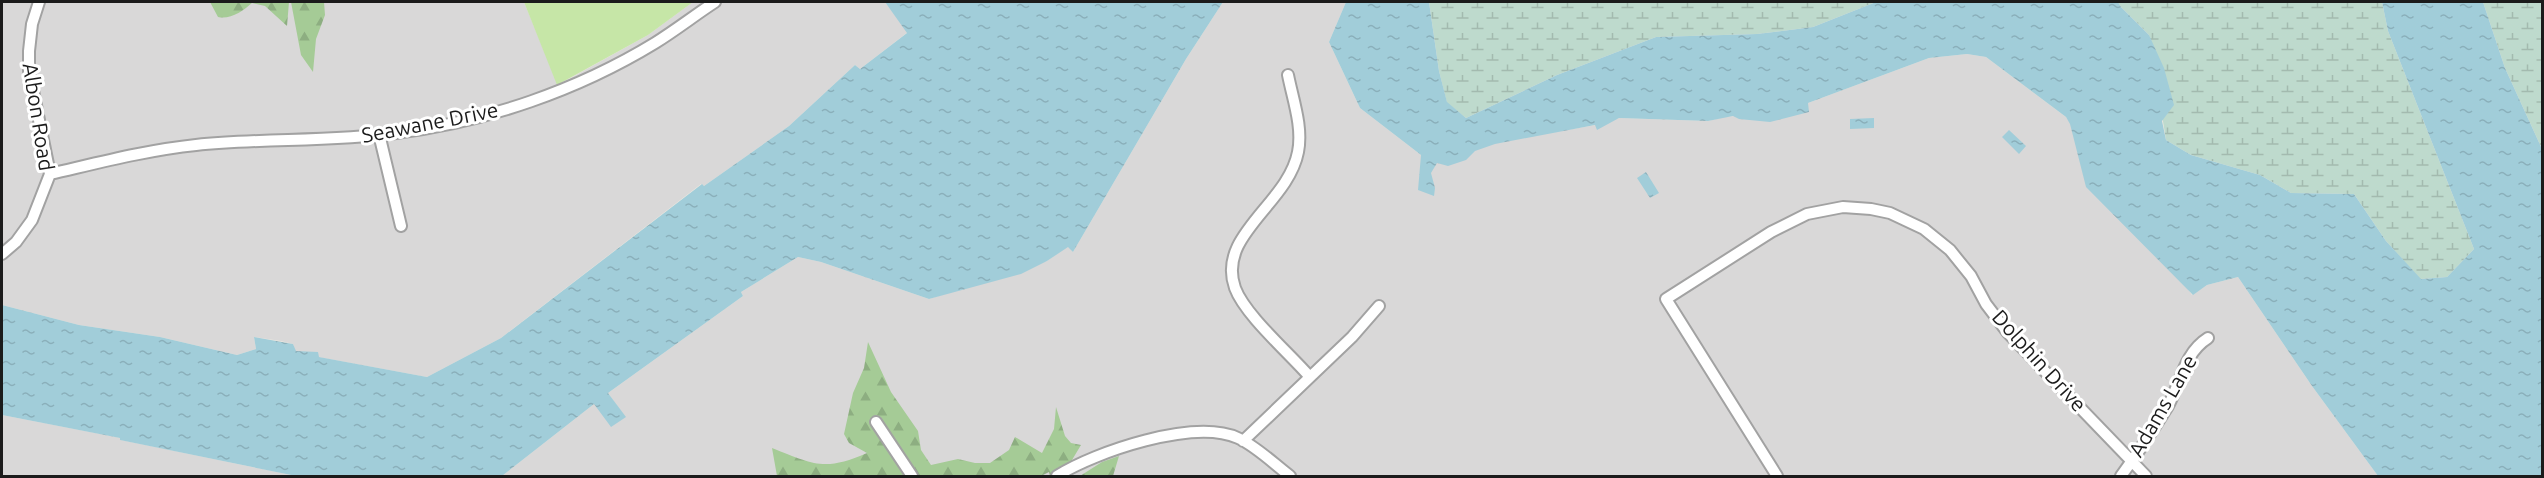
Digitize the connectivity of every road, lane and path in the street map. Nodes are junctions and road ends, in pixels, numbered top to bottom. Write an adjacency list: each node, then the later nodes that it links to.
1 (39, 2): 5 (street, Albon Road)
2 (715, 2): 4 (street, Seawane Drive)
3 (1288, 75): 10 (street)
4 (380, 134): 5 (street, Seawane Drive); 6 (street)
5 (50, 174): 7 (street, Albon Road)
6 (401, 226)
7 (2, 254)
8 (1379, 306): 10 (street)
9 (2208, 338): 13 (street, Adams Lane)
10 (1309, 375): 12 (street)
11 (876, 422): 14 (street)
12 (1243, 441): 15 (street); 16 (street)
13 (2132, 462): 17 (street, Dolphin Drive); 18 (street, Adams Lane); 19 (street, Dolphin Drive)
14 (912, 477)
15 (1057, 477)
16 (1290, 477)
17 (1777, 477)
18 (2121, 477)
19 (2146, 477)

